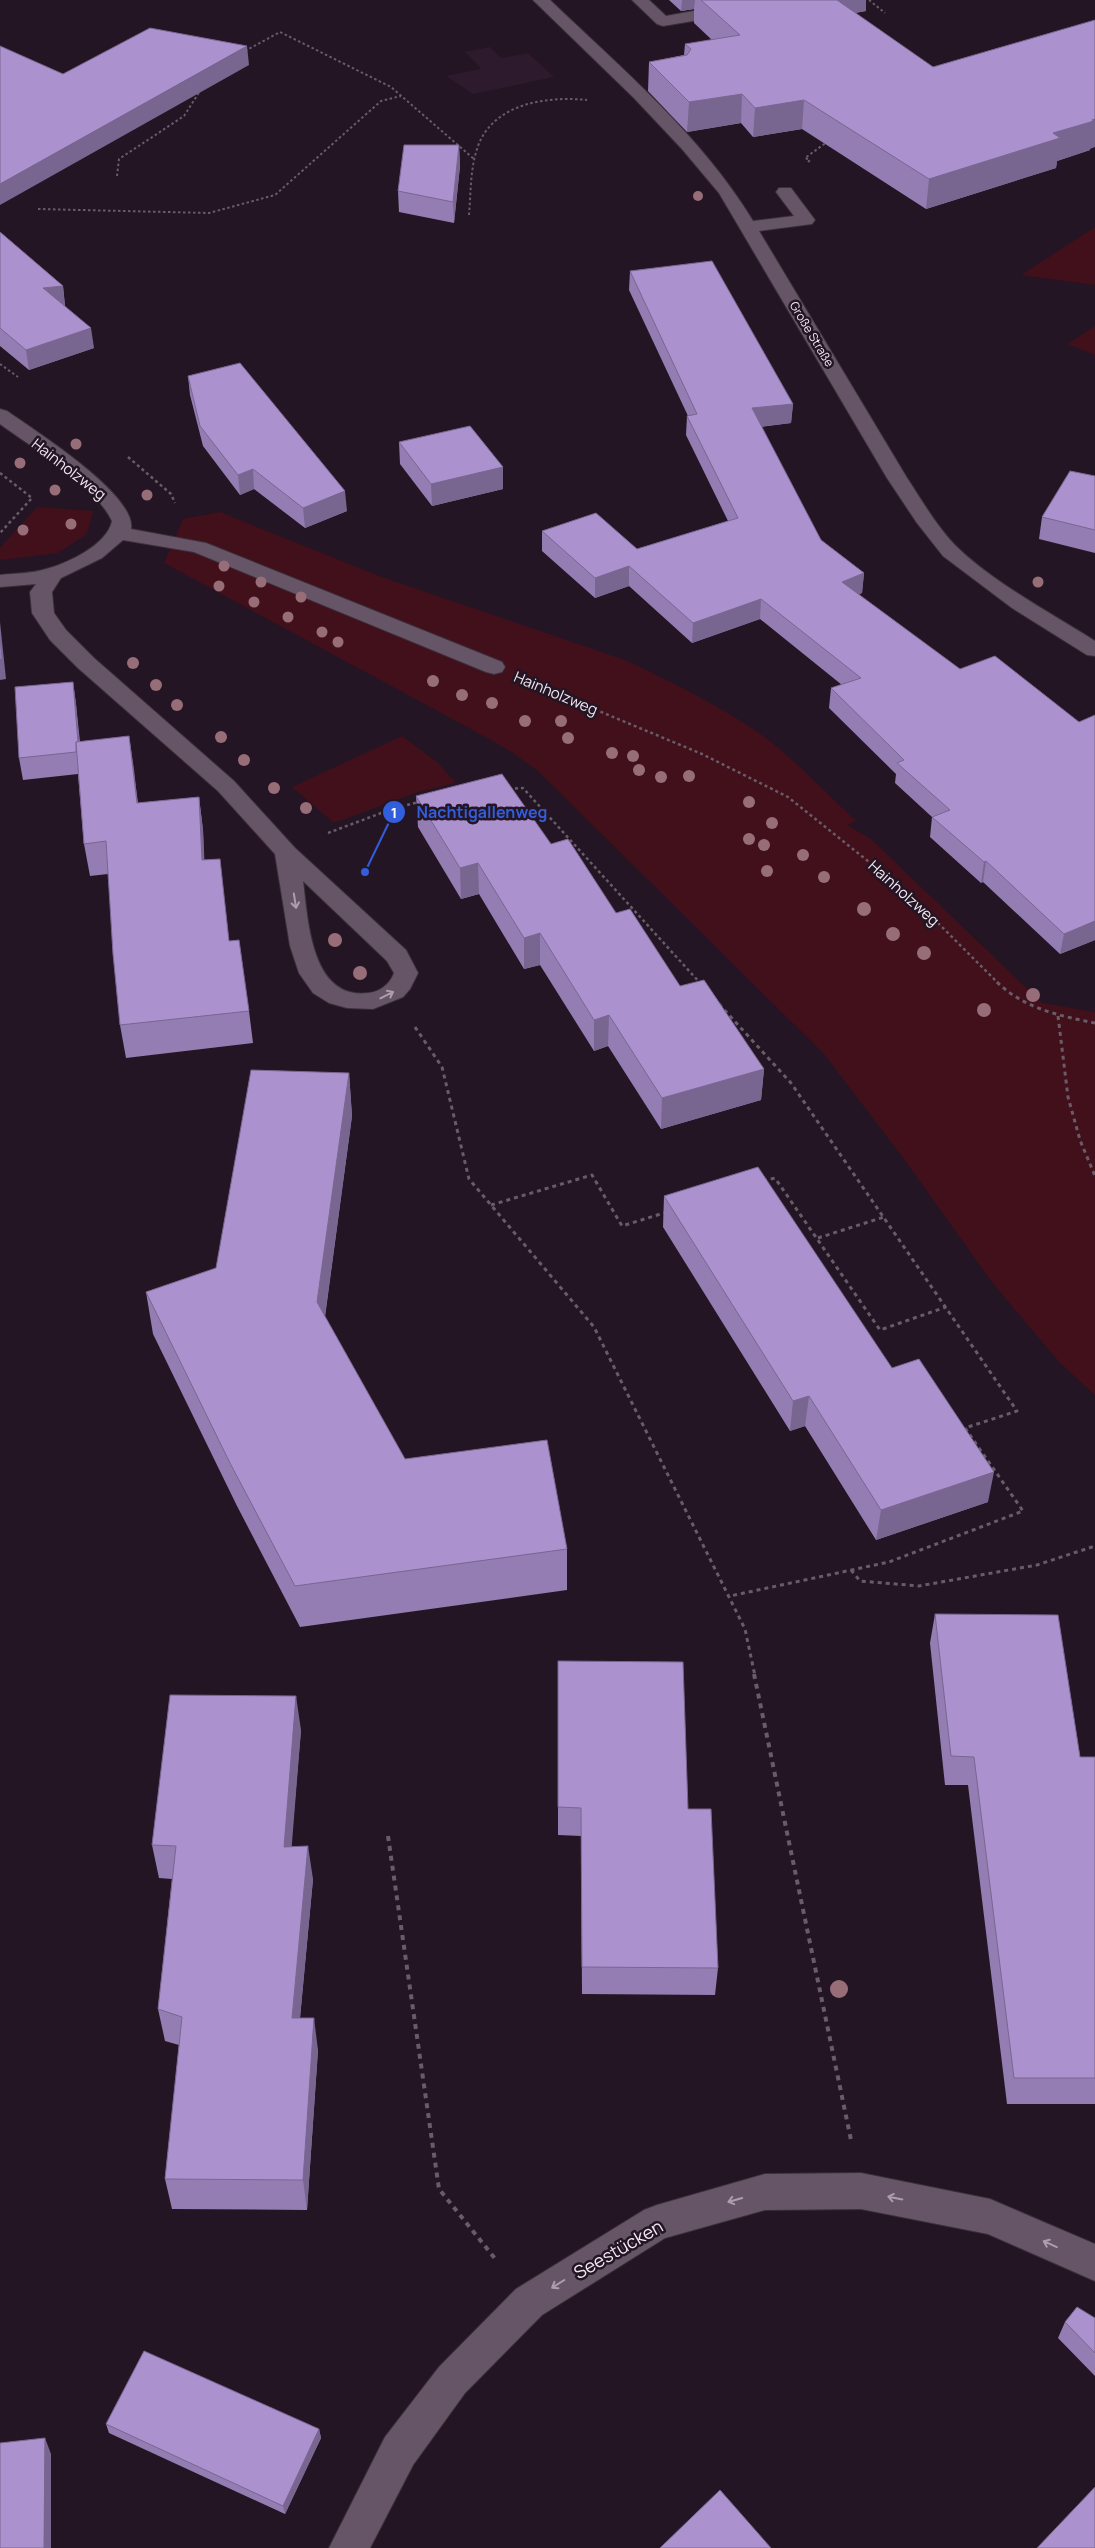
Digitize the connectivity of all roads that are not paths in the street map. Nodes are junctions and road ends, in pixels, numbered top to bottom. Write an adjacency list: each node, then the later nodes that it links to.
1 (541, 0): 5 (street, Große Straße)
2 (640, 0): 3 (street)
3 (699, 15)
4 (785, 192): 5 (street)
5 (747, 226): 10 (street, Große Straße)
6 (0, 415): 7 (street, Hainholzweg)
7 (119, 533): 8 (street); 11 (street)
8 (53, 574): 9 (street); 12 (street)
9 (0, 581)
10 (1095, 650)
11 (494, 667)
12 (287, 853): 12 (street, one-way to 12)
13 (1095, 2263): 14 (street, Seestücken, one-way to 14)
14 (349, 2548)

